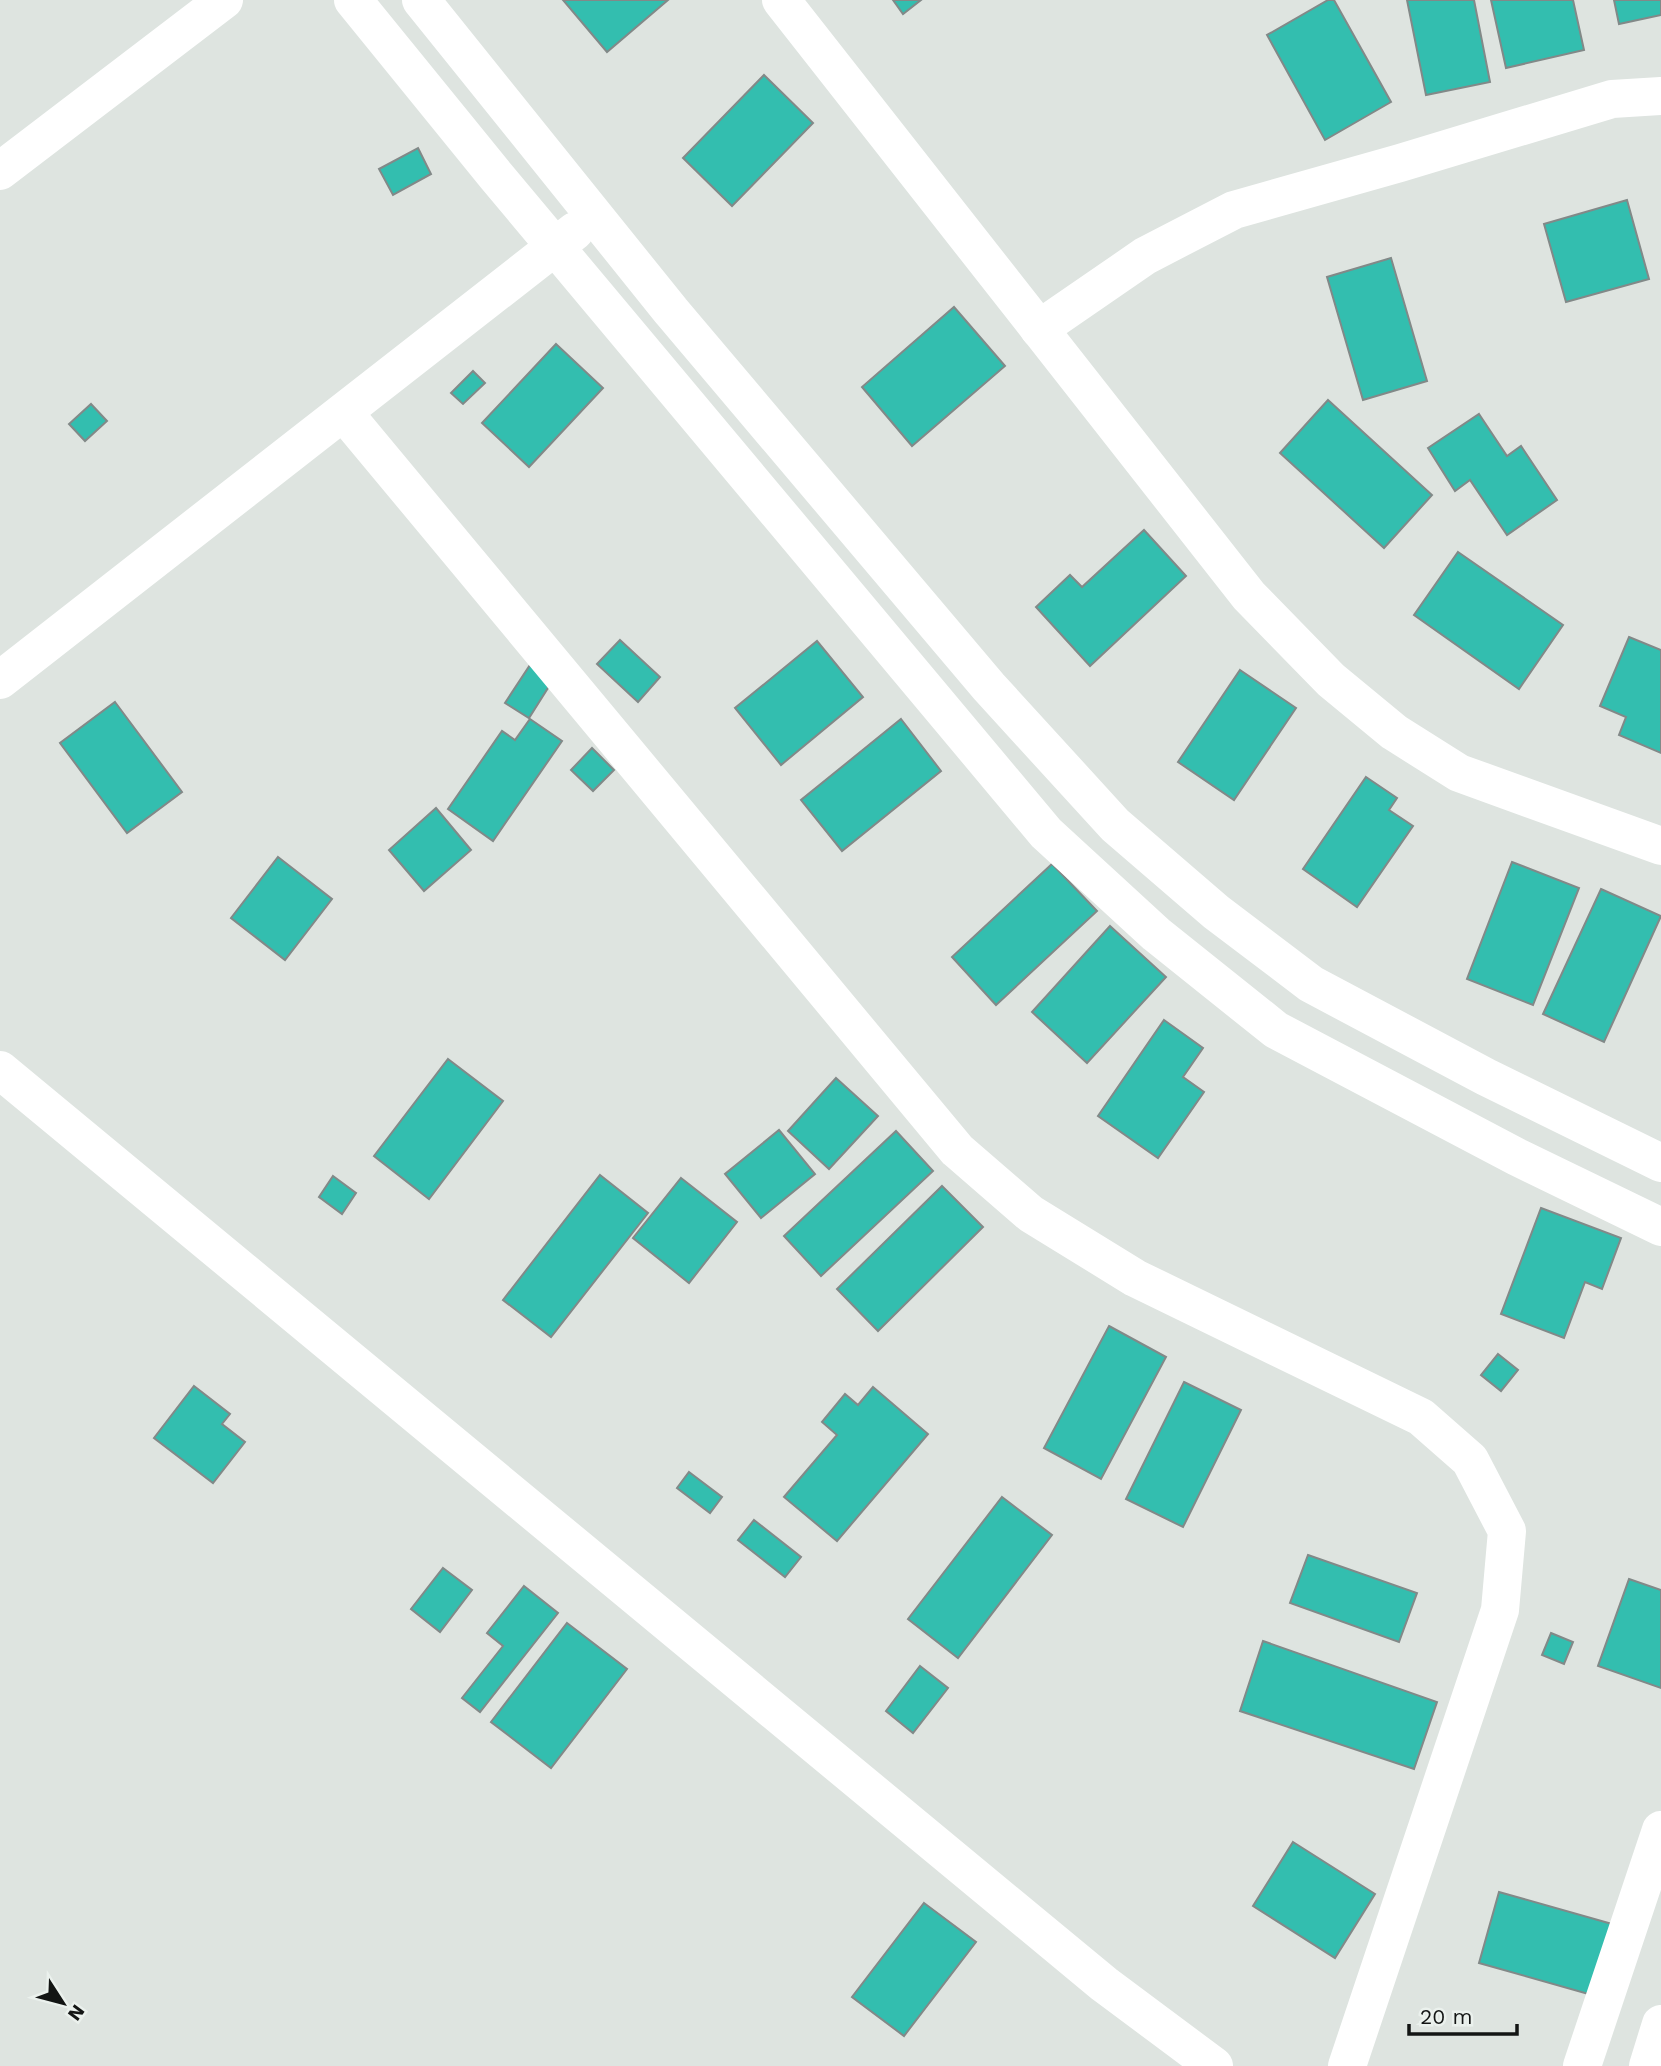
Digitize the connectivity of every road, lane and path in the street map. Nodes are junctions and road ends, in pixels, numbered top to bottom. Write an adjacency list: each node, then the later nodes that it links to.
1 (224, 0): 6 (street)
2 (353, 0): 8 (street)
3 (421, 0): 7 (street)
4 (781, 0): 9 (street)
5 (1661, 96): 9 (street)
6 (0, 171)
7 (595, 215): 8 (street); 14 (street)
8 (556, 248): 10 (street); 15 (street)
9 (1039, 329): 12 (street)
10 (344, 413): 11 (street); 19 (street)
11 (0, 680)
12 (1661, 846)
13 (0, 1070): 18 (street)
14 (1661, 1163)
15 (1661, 1227)
16 (1661, 1830): 20 (street)
17 (1661, 2024): 21 (street)
18 (1214, 2066)
19 (1347, 2066)
20 (1582, 2066)
21 (1648, 2066)

